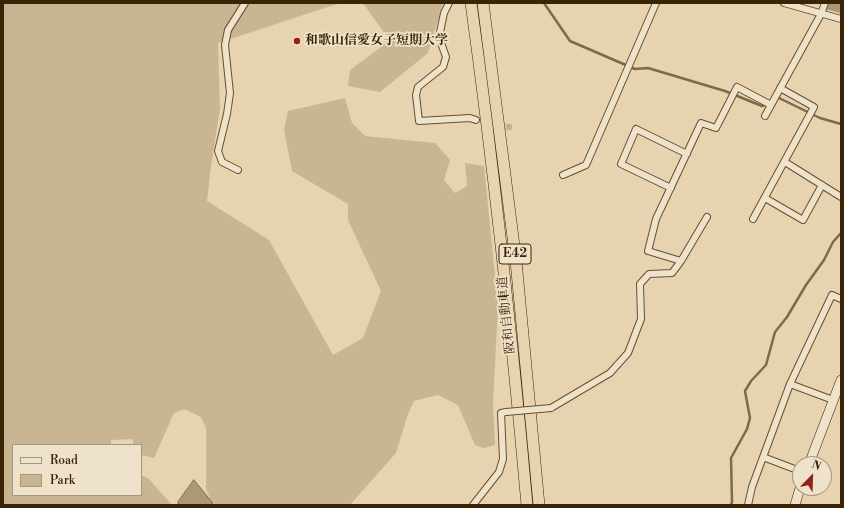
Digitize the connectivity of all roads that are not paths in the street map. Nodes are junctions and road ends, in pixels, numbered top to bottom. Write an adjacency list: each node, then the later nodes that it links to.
1 (245, 3): 15 (street)
2 (449, 3): 12 (street)
3 (471, 3): 32 (highway, 阪和自動車道 / E42)
4 (483, 3): 33 (highway, 阪和自動車道 / E42)
5 (656, 3): 16 (street)
6 (784, 3): 7 (street)
7 (823, 9): 8 (street); 9 (street)
8 (841, 19)
9 (780, 88): 10 (street); 14 (street)
10 (771, 105): 11 (street); 13 (street)
11 (765, 116)
12 (476, 120)
13 (687, 154): 18 (street); 18 (street)
14 (785, 162): 17 (street); 20 (street)
15 (238, 170)
16 (563, 175)
17 (822, 185): 19 (street); 20 (street)
18 (671, 188): 23 (street)
19 (841, 197)
20 (765, 198): 22 (street)
21 (707, 217): 23 (street)
22 (753, 219)
23 (681, 261): 31 (street, bridge)
24 (841, 299): 26 (street)
25 (841, 380): 27 (street)
26 (790, 384): 27 (street); 29 (street)
27 (833, 400): 28 (street)
28 (812, 456)
29 (763, 457): 30 (street); 34 (street)
30 (792, 468)
31 (473, 505)
32 (527, 505)
33 (539, 505)
34 (748, 505)

